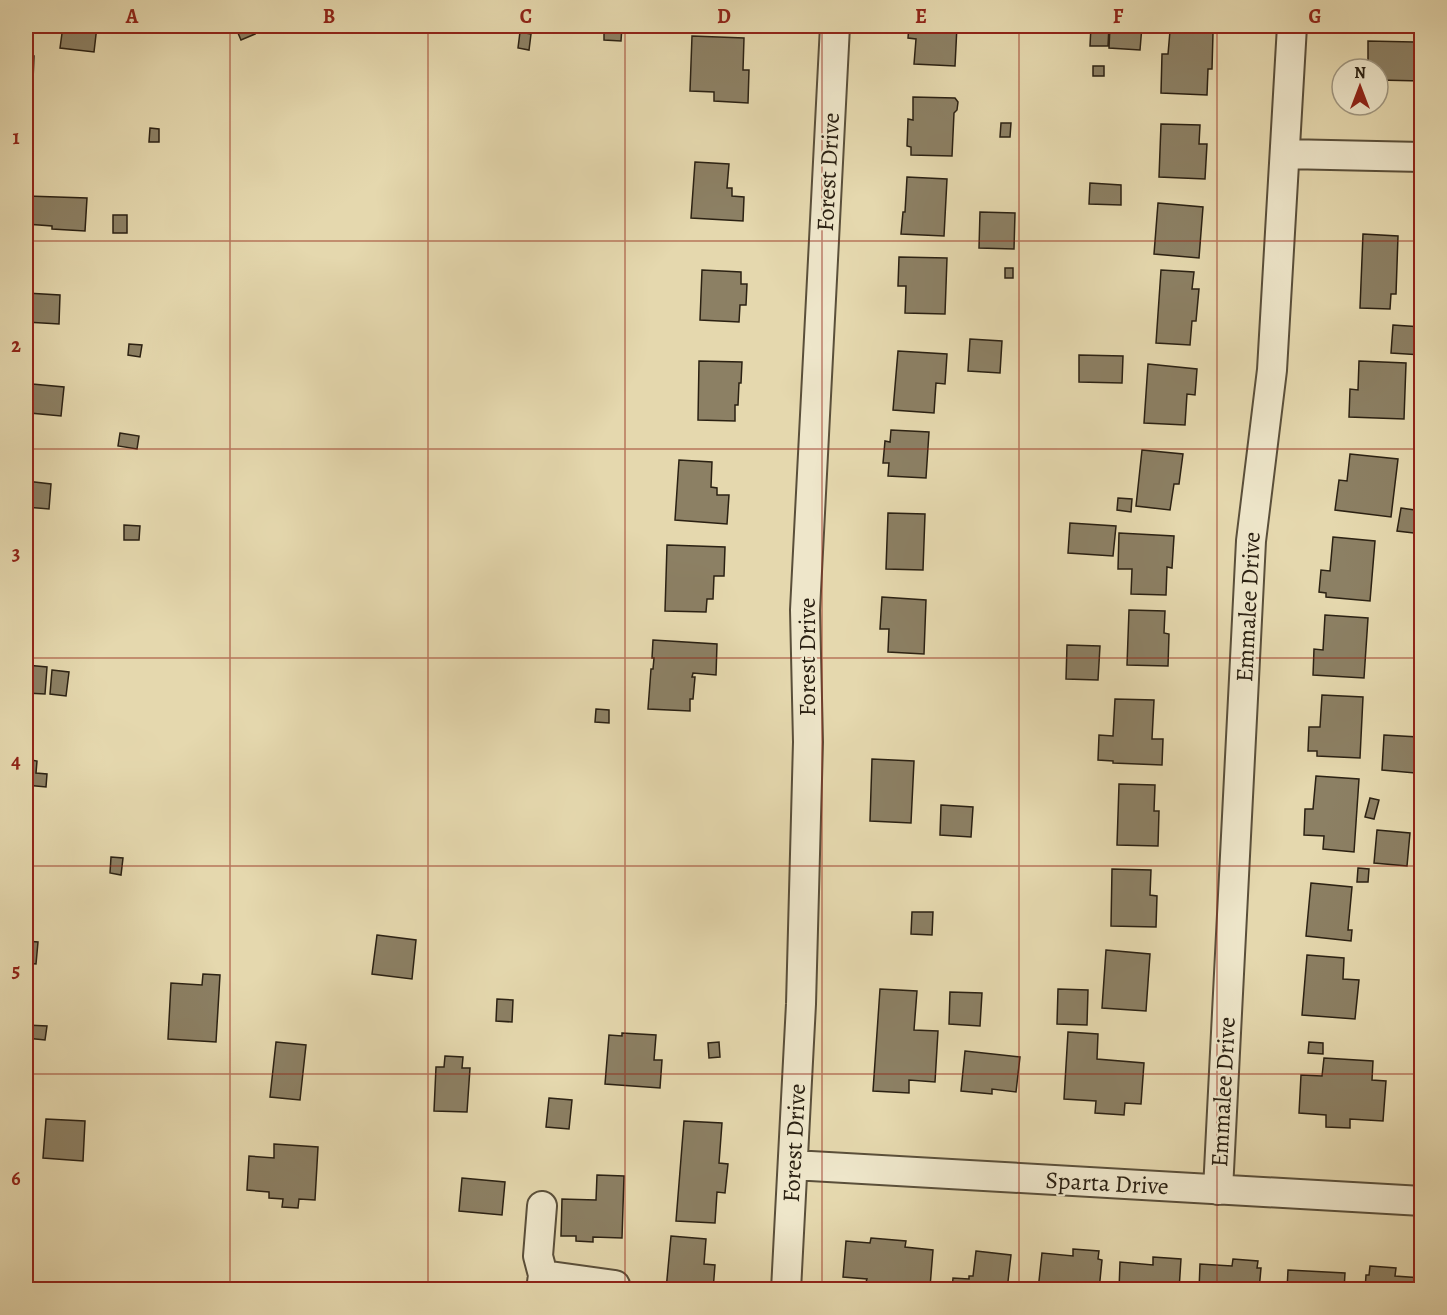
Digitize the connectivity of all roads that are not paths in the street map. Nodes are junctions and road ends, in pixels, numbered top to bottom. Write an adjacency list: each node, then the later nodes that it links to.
1 (835, 26): 5 (street, Forest Drive)
2 (1292, 26): 3 (street, Emmalee Drive)
3 (1285, 154): 4 (street); 6 (street, Emmalee Drive)
4 (1422, 157)
5 (793, 1165): 6 (street, Sparta Drive); 11 (street, Forest Drive)
6 (1218, 1190): 7 (street, Sparta Drive)
7 (1422, 1201)
8 (542, 1206): 9 (street)
9 (542, 1282): 10 (street)
10 (614, 1290)
11 (786, 1290)

